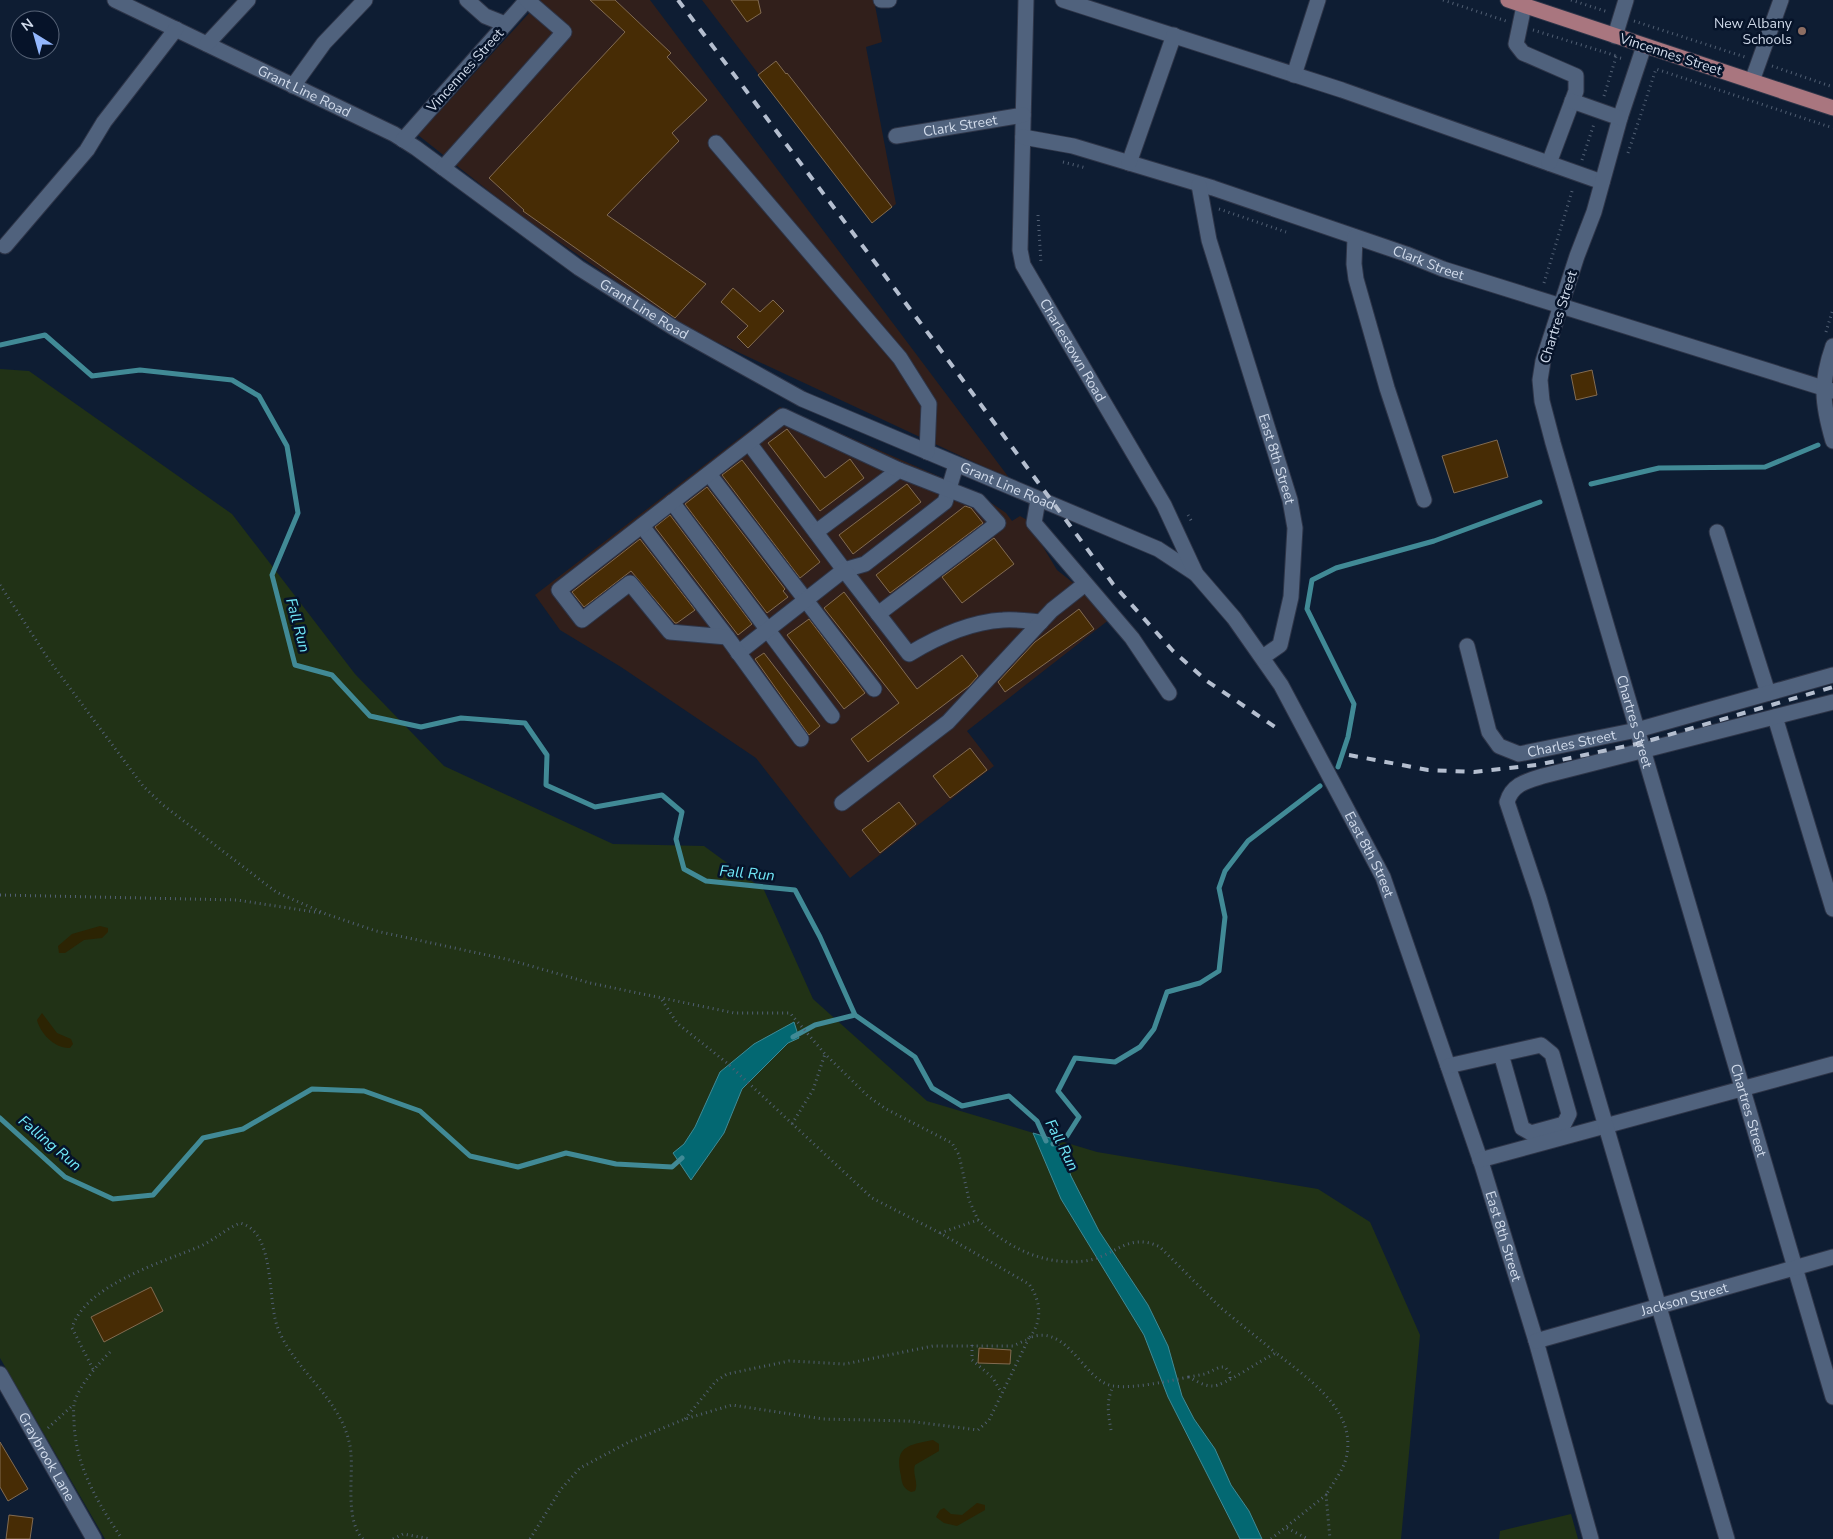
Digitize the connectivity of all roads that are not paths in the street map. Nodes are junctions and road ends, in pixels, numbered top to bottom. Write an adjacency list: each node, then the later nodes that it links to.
1 (115, 0): 16 (street, Grant Line Road)
2 (248, 0): 19 (street)
3 (365, 0): 23 (street)
4 (467, 0): 15 (street)
5 (527, 0): 15 (street, Vincennes Street); 34 (street)
6 (881, 0): 7 (street)
7 (889, 0)
8 (1026, 0): 26 (street, Charlestown Road)
9 (1063, 0): 17 (street)
10 (1318, 0): 21 (street)
11 (1508, 0): 14 (main road, Vincennes Street)
12 (1626, 0): 18 (street)
13 (1781, 0): 22 (street)
14 (1524, 6): 18 (main road, Vincennes Street); 24 (street)
15 (505, 24): 30 (street, Vincennes Street)
16 (176, 29): 19 (street, Grant Line Road); 38 (street)
17 (1174, 35): 21 (street); 32 (street)
18 (1615, 36): 20 (main road, Vincennes Street)
19 (207, 44): 23 (street, Grant Line Road)
20 (1644, 46): 22 (main road, Vincennes Street); 27 (street, Chartres Street)
21 (1294, 75): 33 (street)
22 (1752, 81): 25 (main road, Vincennes Street)
23 (293, 86): 30 (street, Grant Line Road)
24 (1572, 101): 27 (street); 33 (street)
25 (1833, 108)
26 (1023, 114): 28 (street, Clark Street); 29 (street, Charlestown Road)
27 (1620, 118): 35 (street, Chartres Street)
28 (896, 136)
29 (1023, 137): 32 (street, Clark Street); 56 (street, Charlestown Road)
30 (403, 140): 34 (street, Grant Line Road)
31 (716, 144): 44 (street)
32 (1129, 163): 36 (street, Clark Street)
33 (1549, 163): 35 (street)
34 (443, 168): 44 (street, Grant Line Road)
35 (1602, 182): 39 (street, Chartres Street)
36 (1199, 185): 37 (street, Clark Street); 65 (street, East 8th Street)
37 (1355, 237): 39 (street, Clark Street); 50 (street)
38 (5, 246)
39 (1560, 306): 41 (street, Clark Street); 73 (street, Chartres Street)
40 (1833, 346): 41 (street)
41 (1828, 390): 42 (street)
42 (1833, 441)
43 (749, 443): 46 (street); 47 (street); 53 (street)
44 (927, 452): 45 (street, Grant Line Road)
45 (956, 465): 48 (street); 49 (street, Grant Line Road)
46 (899, 470): 48 (street); 53 (street)
47 (709, 474): 51 (street); 58 (street)
48 (948, 490): 55 (street); 59 (street)
49 (1038, 500): 56 (street, Grant Line Road); 57 (street)
50 (1424, 500)
51 (672, 502): 52 (street); 61 (street)
52 (642, 526): 62 (street); 62 (street)
53 (816, 532): 55 (street)
54 (1717, 532): 69 (street)
55 (844, 570): 58 (street); 59 (street)
56 (1196, 574): 65 (street, Charlestown Road)
57 (1085, 584): 60 (street); 68 (street)
58 (806, 600): 61 (street); 67 (street)
59 (878, 614): 60 (street)
60 (1041, 622): 76 (street)
61 (768, 630): 64 (street); 71 (street)
62 (727, 637): 64 (street)
63 (1467, 646): 73 (street, Charles Street)
64 (738, 653): 74 (street)
65 (1263, 658): 80 (street, East 8th Street)
66 (1833, 675): 69 (street, Charles Street)
67 (874, 689)
68 (1169, 693)
69 (1768, 693): 73 (street, Charles Street)
70 (1833, 702): 72 (street)
71 (832, 716)
72 (1775, 718): 75 (street); 77 (street)
73 (1637, 730): 75 (street, Chartres Street)
74 (801, 740)
75 (1643, 751): 81 (street, Chartres Street); 82 (street)
76 (842, 803)
77 (1833, 909)
78 (1501, 1054): 78 (street); 80 (street)
79 (1833, 1064): 81 (street)
80 (1448, 1066): 83 (street, East 8th Street)
81 (1742, 1088): 82 (street); 85 (street, Chartres Street)
82 (1605, 1127): 83 (street); 86 (street)
83 (1480, 1160): 87 (street, East 8th Street)
84 (1833, 1257): 85 (street, Jackson Street)
85 (1795, 1268): 86 (street, Jackson Street); 89 (street, Chartres Street)
86 (1659, 1306): 87 (street, Jackson Street); 92 (street)
87 (1536, 1341): 91 (street, East 8th Street)
88 (0, 1374): 90 (street, Graybrook Lane)
89 (1833, 1398)
90 (94, 1539)
91 (1591, 1539)
92 (1727, 1539)

